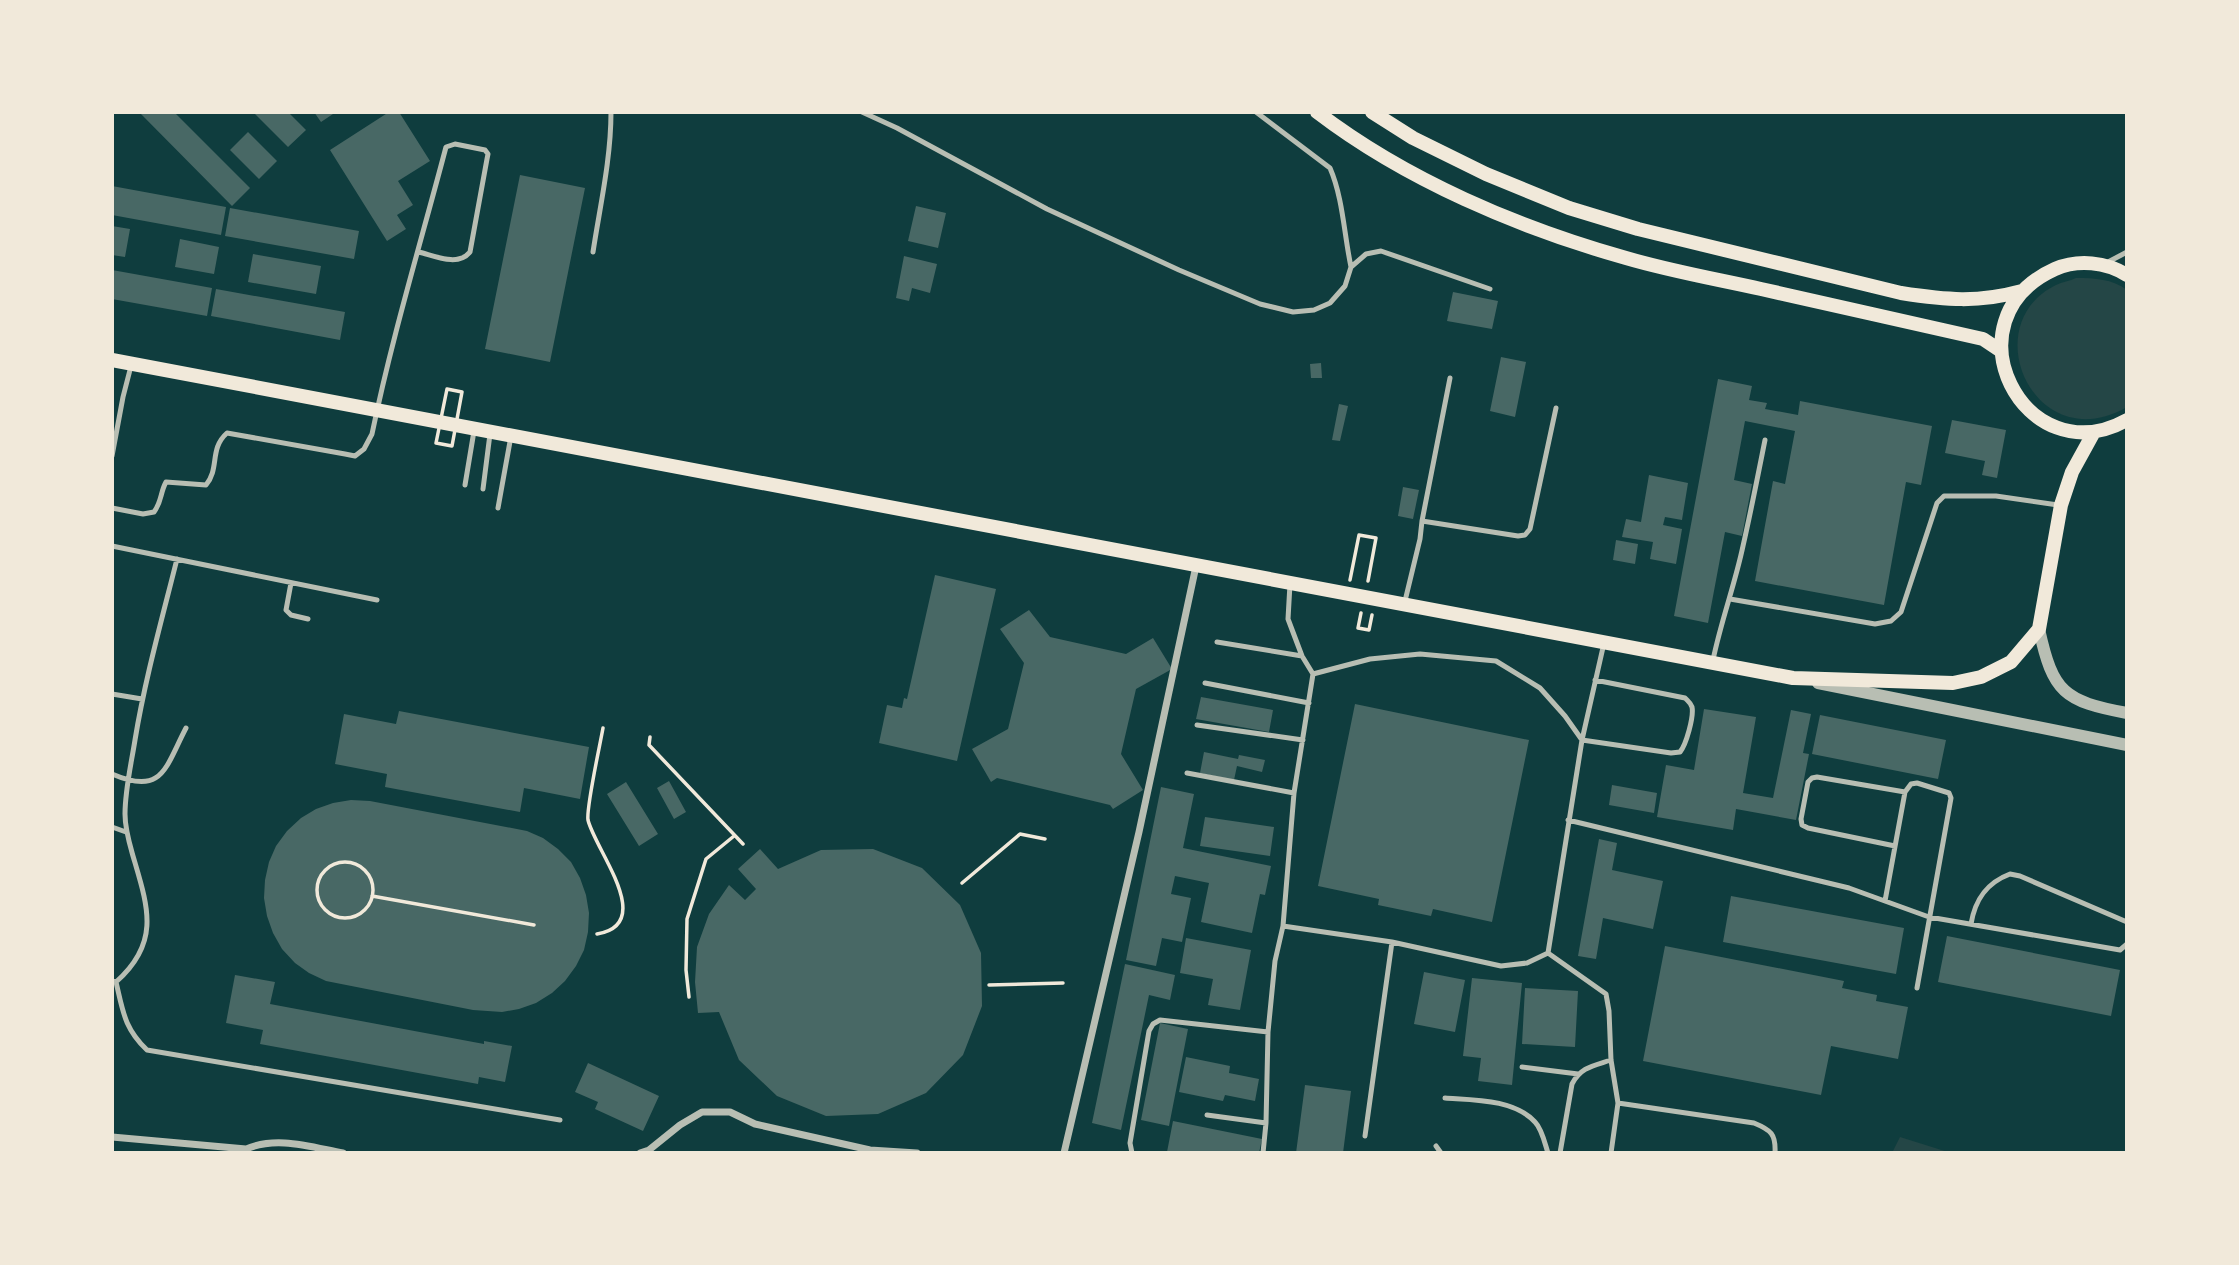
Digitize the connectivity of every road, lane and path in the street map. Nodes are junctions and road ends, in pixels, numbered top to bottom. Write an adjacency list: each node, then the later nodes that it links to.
1 (611, 112): 8 (lane)
2 (862, 112): 10 (lane)
3 (1256, 112): 10 (lane)
4 (1317, 112): 14 (main road)
5 (1372, 112): 13 (main road)
6 (419, 252): 6 (lane); 21 (lane)
7 (2127, 252): 9 (lane)
8 (593, 253)
9 (2104, 265): 11 (main road); 13 (main road)
10 (1351, 267): 12 (lane)
11 (2127, 275)
12 (1490, 289)
13 (2022, 291): 14 (main road)
14 (2001, 351): 25 (main road)
15 (112, 360): 16 (main road)
16 (131, 363): 21 (main road); 30 (lane)
17 (1450, 378): 36 (lane)
18 (447, 389): 19 (path)
19 (461, 395)
20 (1556, 408): 36 (lane)
21 (377, 410): 23 (main road); 34 (lane)
22 (2127, 420): 25 (main road)
23 (474, 428): 24 (main road); 31 (lane)
24 (490, 431): 26 (main road); 32 (lane)
25 (2094, 432): 33 (main road)
26 (511, 435): 35 (lane); 40 (main road)
27 (1765, 440): 44 (lane)
28 (436, 443): 29 (path)
29 (462, 448)
30 (112, 456)
31 (465, 485)
32 (483, 489)
33 (2061, 505): 44 (lane); 49 (main road)
34 (112, 508)
35 (498, 509)
36 (1422, 521): 46 (lane)
37 (1376, 538): 43 (path)
38 (112, 546): 39 (lane)
39 (177, 559): 41 (lane); 60 (lane)
40 (1196, 565): 42 (main road); 115 (street)
41 (291, 583): 45 (lane); 47 (lane)
42 (1290, 583): 43 (main road); 53 (lane)
43 (1347, 594): 46 (main road)
44 (1730, 599): 54 (lane)
45 (377, 600)
46 (1404, 604): 52 (main road)
47 (309, 619)
48 (1358, 628): 50 (path)
49 (2039, 629): 56 (main road); 62 (street)
50 (1369, 630)
51 (1217, 642): 53 (lane)
52 (1604, 642): 54 (main road); 57 (lane)
53 (1302, 656): 55 (lane)
54 (1713, 663): 56 (main road)
55 (1313, 674): 61 (lane); 68 (lane)
56 (1793, 678): 69 (street)
57 (1595, 680): 68 (lane); 68 (lane)
58 (1205, 683): 61 (lane)
59 (112, 694): 60 (lane)
60 (142, 699): 72 (lane)
61 (1309, 703): 67 (lane)
62 (2127, 713)
63 (1196, 725): 67 (lane)
64 (603, 728): 90 (path)
65 (186, 729): 72 (lane)
66 (650, 737): 78 (path)
67 (1303, 740): 74 (lane)
68 (1581, 740): 75 (lane)
69 (2127, 745)
70 (1187, 773): 74 (lane)
71 (112, 774): 72 (lane)
72 (128, 781): 77 (lane)
73 (1905, 792): 81 (lane); 81 (lane); 85 (lane)
74 (1294, 793): 89 (lane)
75 (1568, 821): 84 (lane); 93 (lane)
76 (112, 827): 77 (lane)
77 (126, 832): 94 (lane)
78 (734, 836): 80 (path); 98 (path)
79 (1045, 839): 82 (path)
80 (743, 845)
81 (1895, 846): 84 (lane)
82 (962, 883)
83 (372, 896): 83 (path); 88 (path)
84 (1885, 901): 85 (lane)
85 (1929, 916): 87 (lane); 97 (lane)
86 (2127, 922): 87 (lane)
87 (1970, 924): 92 (lane)
88 (534, 925)
89 (1283, 926): 91 (lane); 99 (lane)
90 (597, 934)
91 (1392, 942): 93 (lane); 108 (lane)
92 (2127, 944)
93 (1548, 953): 100 (lane)
94 (114, 982): 106 (lane)
95 (1063, 983): 96 (path)
96 (989, 985)
97 (1917, 988)
98 (689, 997)
99 (1268, 1032): 107 (lane); 116 (lane)
100 (1611, 1060): 102 (lane); 104 (lane)
101 (1522, 1067): 102 (lane)
102 (1578, 1074): 120 (lane)
103 (1446, 1098): 119 (lane)
104 (1618, 1103): 121 (lane); 122 (lane)
105 (1207, 1115): 107 (lane)
106 (559, 1120)
107 (1266, 1122): 117 (lane)
108 (1365, 1136)
109 (112, 1137): 111 (street)
110 (1436, 1146): 118 (lane)
111 (244, 1151): 112 (street)
112 (343, 1153)
113 (640, 1153): 114 (street)
114 (918, 1153)
115 (1064, 1153)
116 (1132, 1153)
117 (1264, 1153)
118 (1441, 1153)
119 (1548, 1153)
120 (1561, 1153)
121 (1611, 1153)
122 (1775, 1153)

